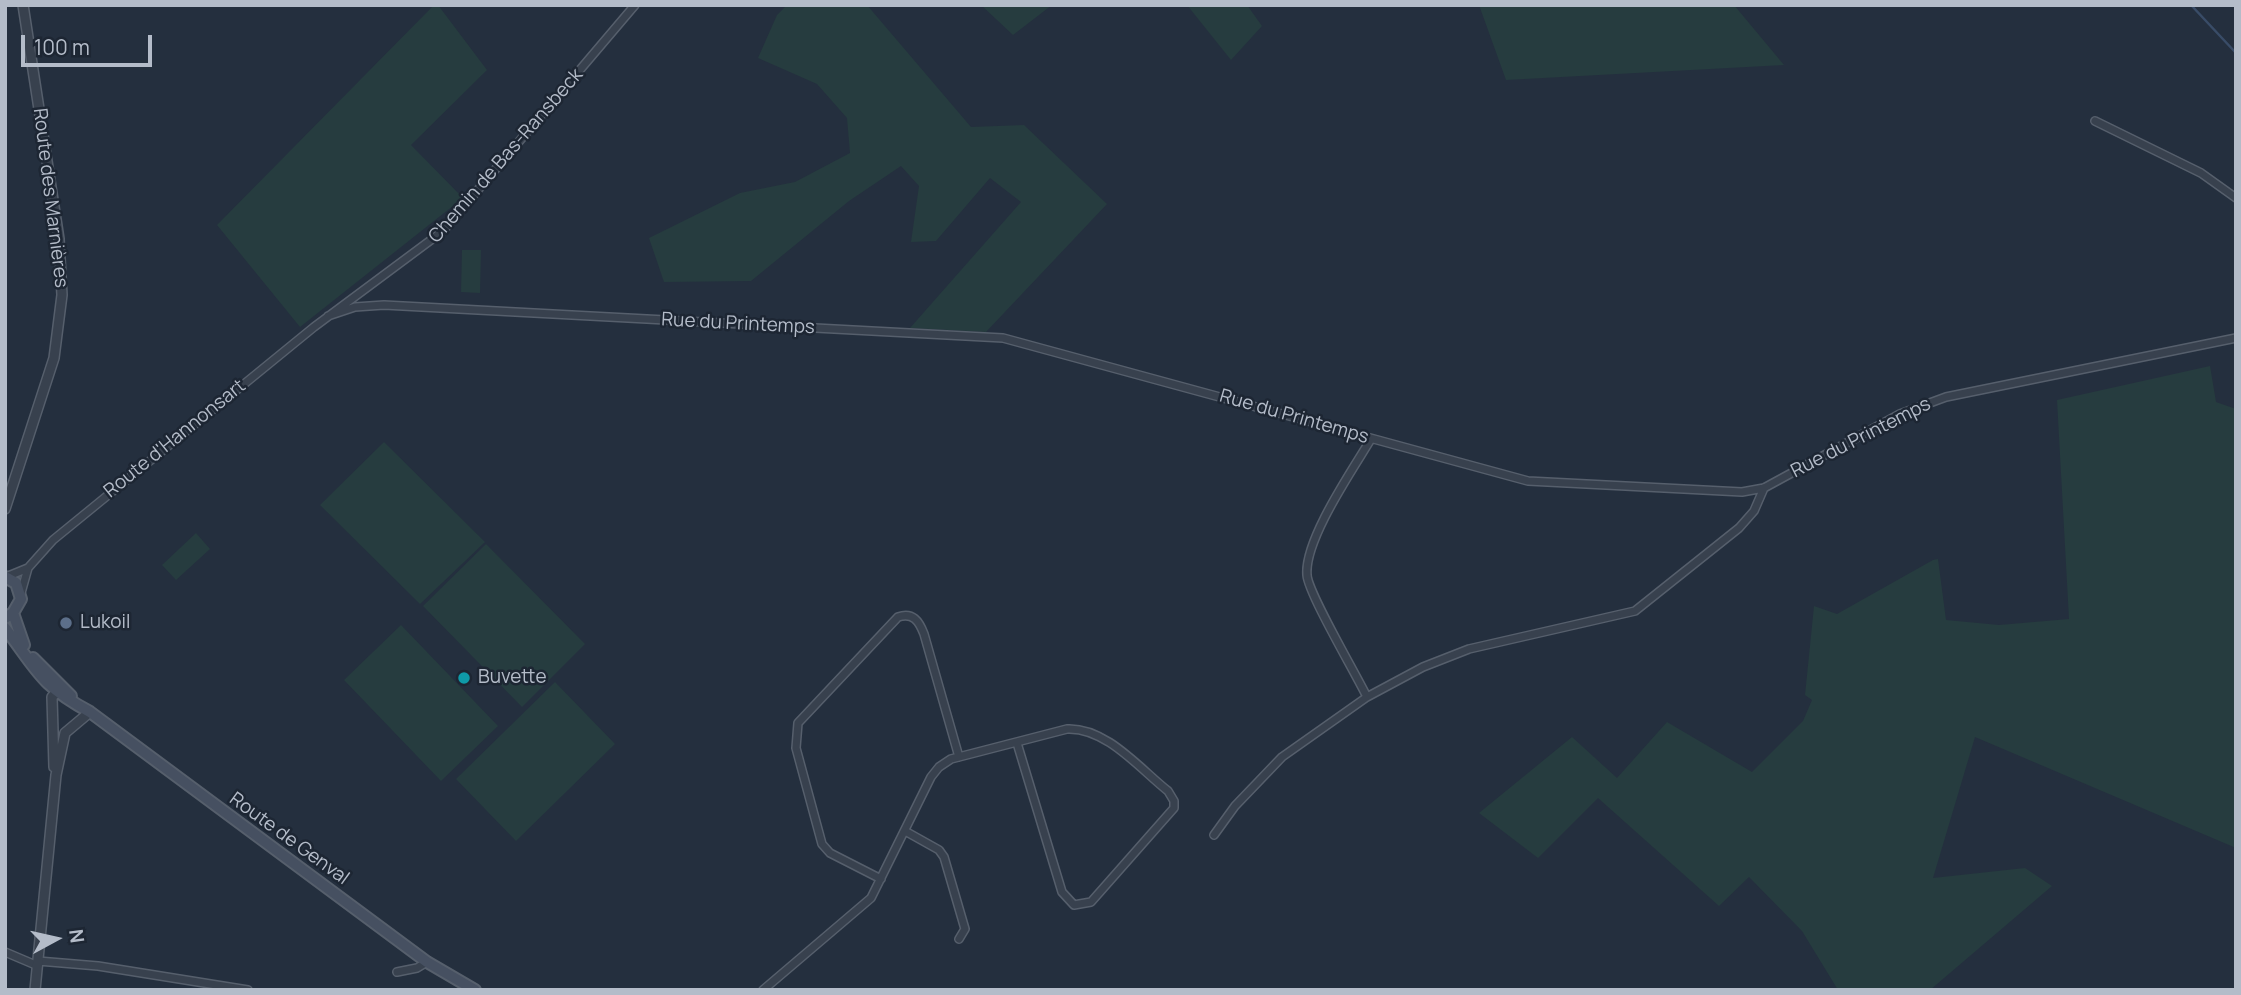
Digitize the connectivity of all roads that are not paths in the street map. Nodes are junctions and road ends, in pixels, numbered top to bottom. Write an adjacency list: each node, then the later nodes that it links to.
1 (23, 5): 9 (street, Route des Marnières)
2 (635, 5): 5 (street, Chemin de Bas-Ransbeck)
3 (2095, 121): 4 (street)
4 (2236, 198)
5 (328, 316): 7 (street, Rue du Printemps); 10 (street, Route d'Hannonsart)
6 (2236, 338): 8 (street, Rue du Printemps)
7 (1371, 439): 8 (street, Rue du Printemps); 17 (street)
8 (1764, 488): 17 (street)
9 (5, 509)
10 (28, 568): 11 (street, Route d'Hannonsart); 12 (street, Route d'Hannonsart)
11 (6, 577): 12 (main road)
12 (20, 594): 13 (main road)
13 (9, 616): 16 (main road, Route de Genval)
14 (5, 628): 15 (main road, Route de Genval)
15 (56, 693): 16 (street); 18 (main road, Route de Genval); 21 (street)
16 (69, 694): 18 (main road, Route de Genval)
17 (1367, 696): 23 (street)
18 (88, 711): 21 (street); 27 (main road, Route de Genval)
19 (1017, 743): 19 (street); 20 (street)
20 (959, 757): 22 (street); 24 (street)
21 (56, 775): 28 (street)
22 (905, 831): 24 (street); 25 (street)
23 (1214, 835)
24 (881, 879): 33 (street)
25 (960, 939)
26 (5, 952): 28 (street)
27 (427, 962): 29 (street); 32 (main road, Route de Genval)
28 (38, 963): 30 (street); 31 (street)
29 (397, 972)
30 (35, 990)
31 (248, 990)
32 (475, 990)
33 (763, 990)

